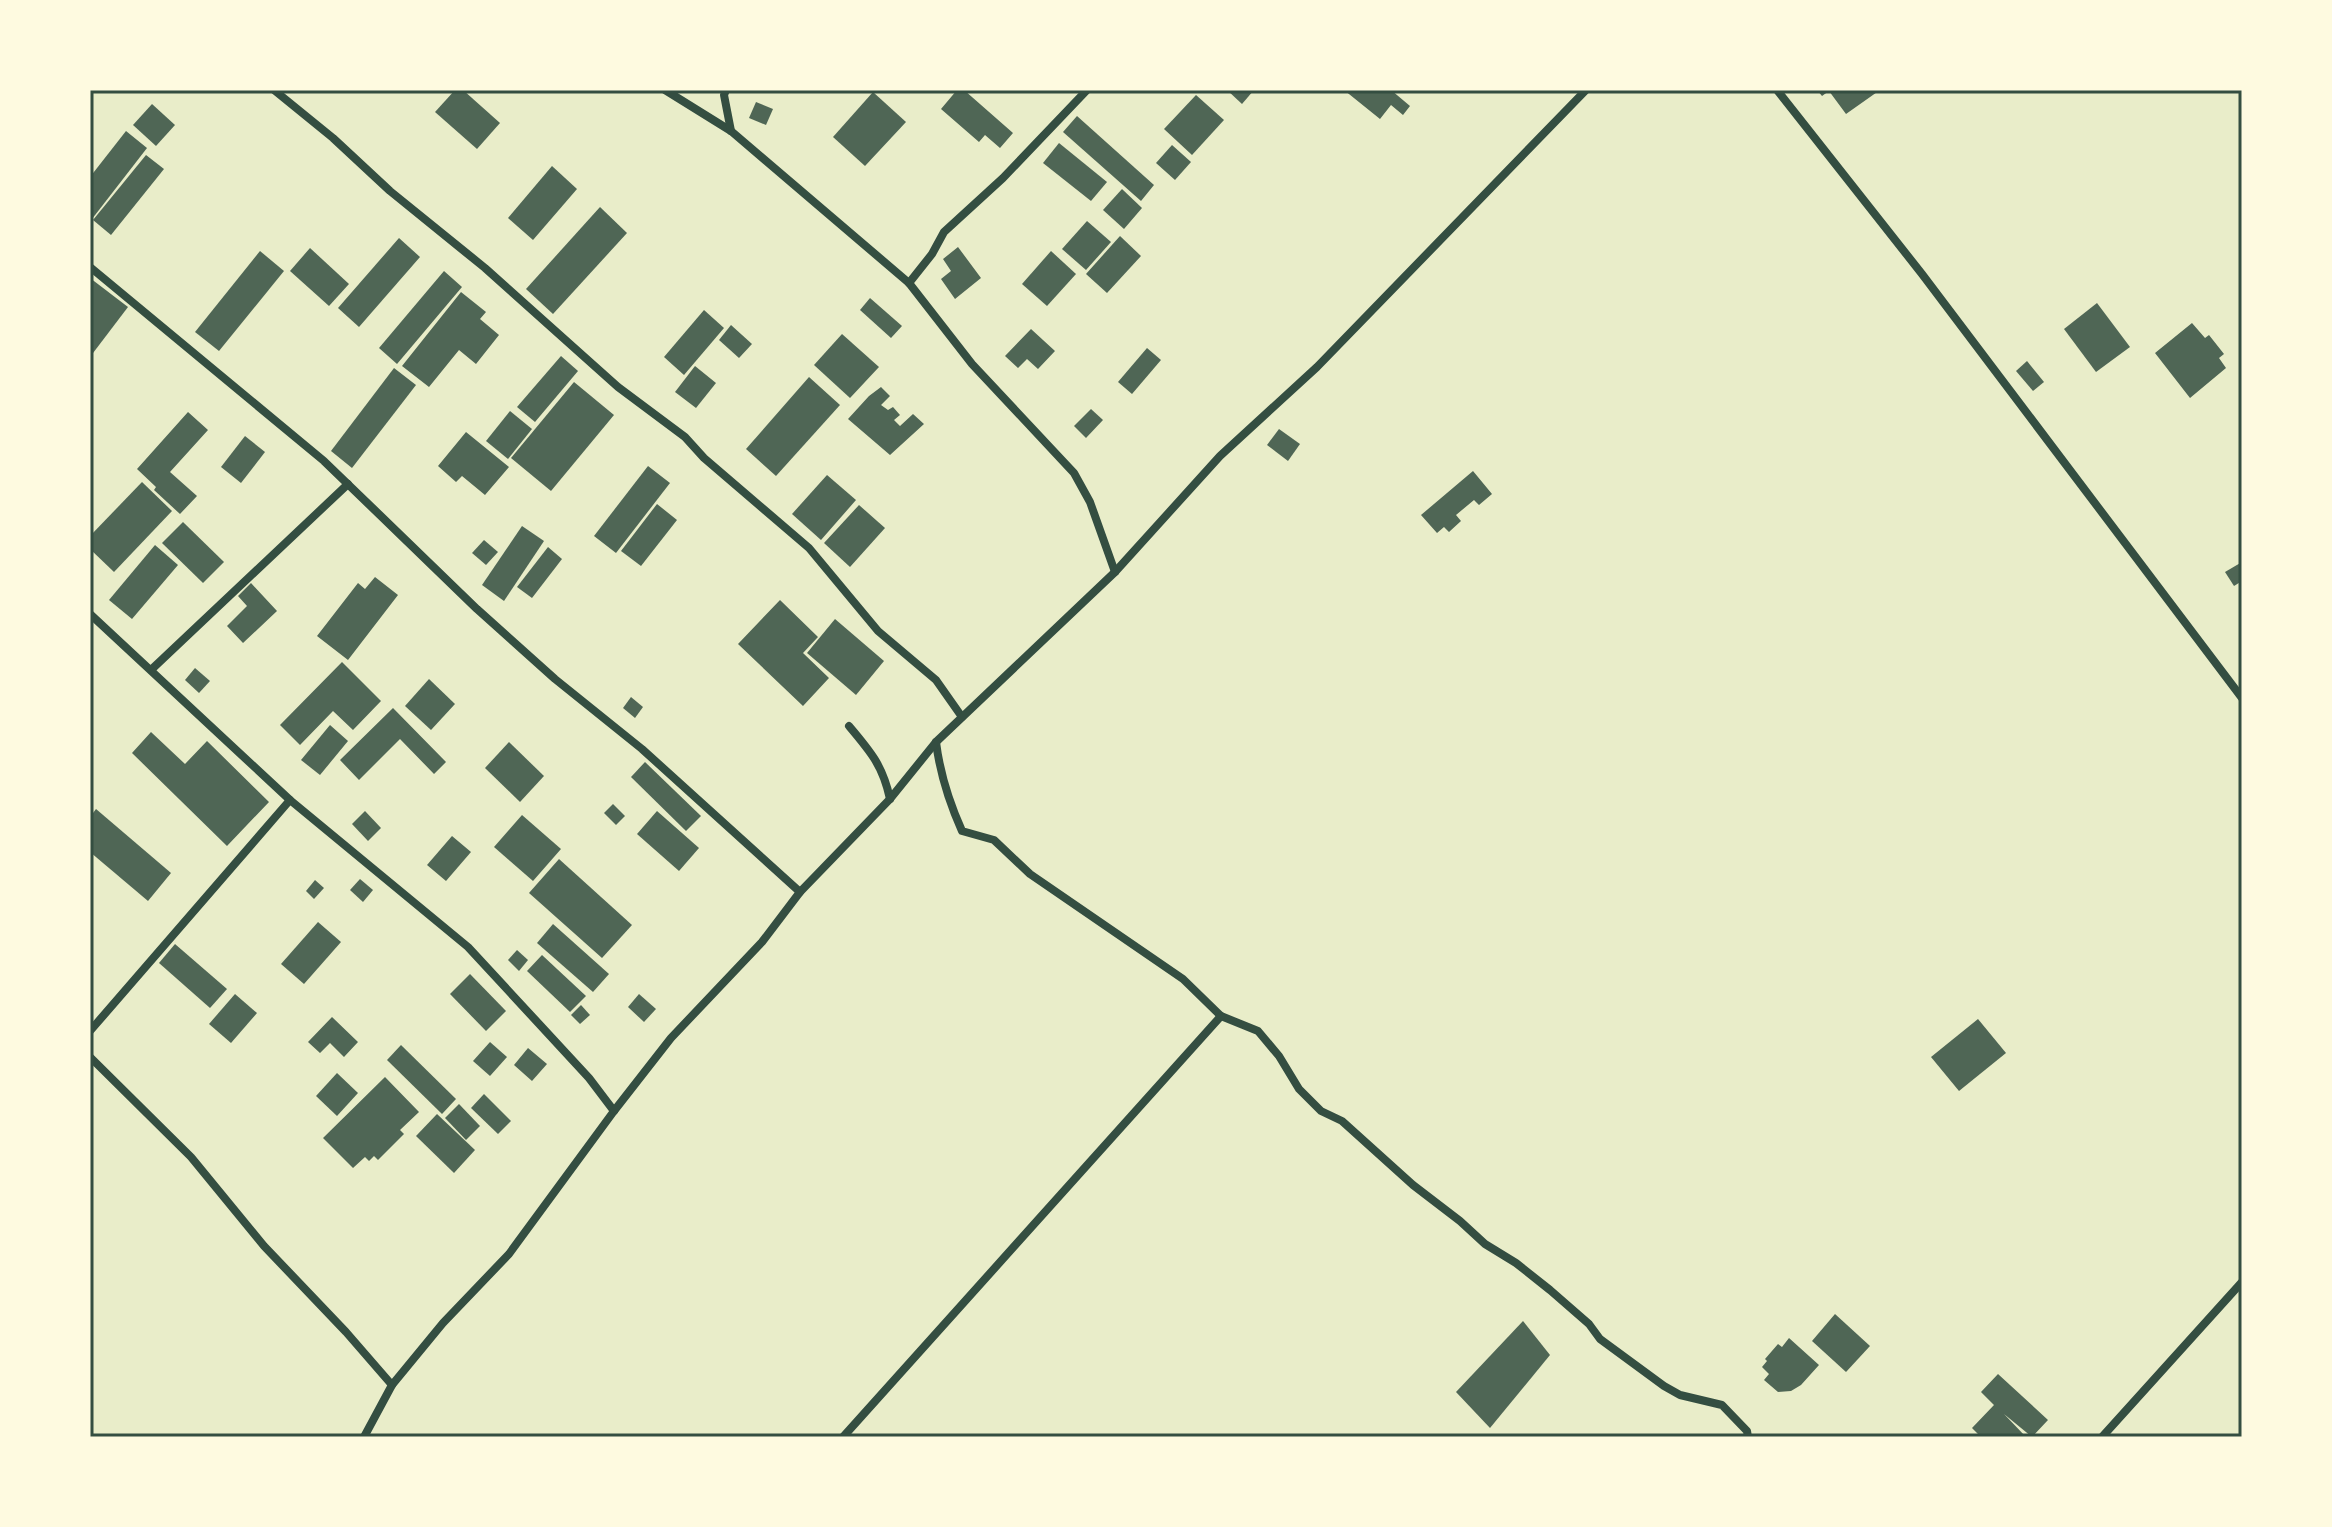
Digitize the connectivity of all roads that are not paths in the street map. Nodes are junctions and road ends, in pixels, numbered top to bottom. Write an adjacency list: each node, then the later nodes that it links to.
1 (274, 90): 15 (street)
2 (665, 90): 7 (street)
3 (726, 90): 7 (street)
4 (1087, 90): 9 (street)
5 (1586, 90): 11 (street)
6 (1777, 90): 14 (street)
7 (731, 131): 9 (street)
8 (90, 267): 10 (street)
9 (909, 283): 11 (street)
10 (348, 484): 13 (street); 20 (street)
11 (1115, 572): 15 (street)
12 (90, 614): 13 (street)
13 (152, 669): 19 (street)
14 (2242, 698)
15 (962, 717): 17 (street)
16 (849, 726): 18 (street)
17 (936, 742): 18 (street); 21 (street)
18 (890, 799): 20 (street)
19 (290, 800): 22 (street); 24 (street)
20 (800, 892): 24 (street)
21 (1221, 1016): 28 (street); 29 (street)
22 (90, 1031)
23 (90, 1057): 26 (street)
24 (614, 1111): 26 (street)
25 (2242, 1282): 30 (street)
26 (392, 1385): 27 (street)
27 (364, 1437)
28 (843, 1437)
29 (1748, 1437)
30 (2102, 1437)

